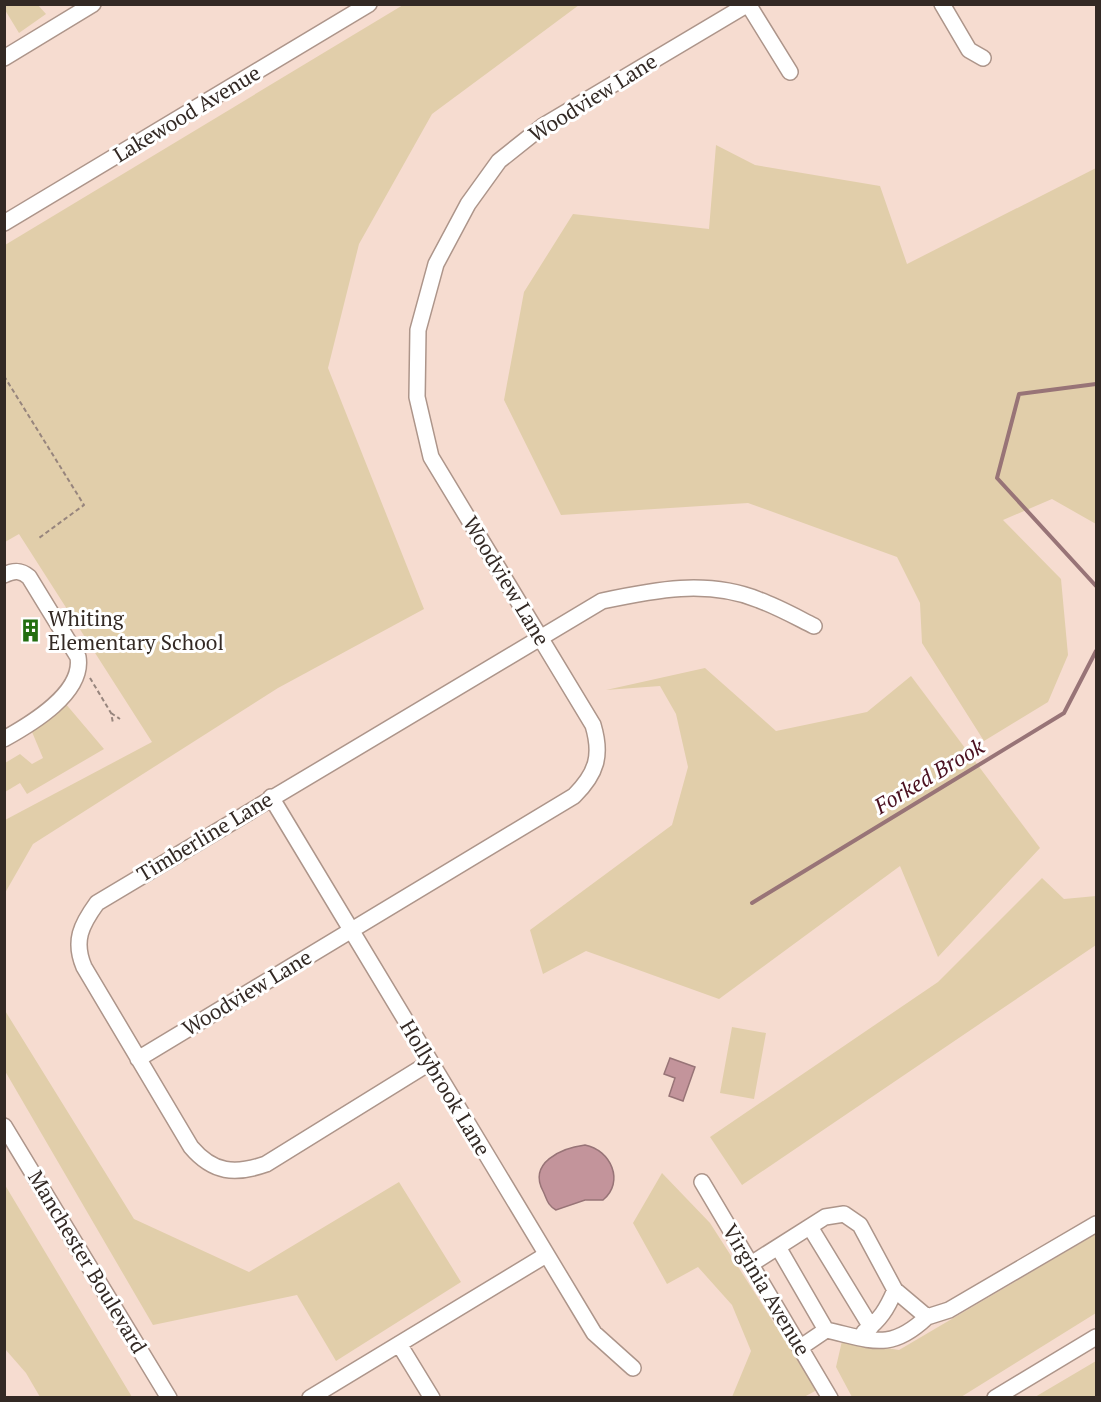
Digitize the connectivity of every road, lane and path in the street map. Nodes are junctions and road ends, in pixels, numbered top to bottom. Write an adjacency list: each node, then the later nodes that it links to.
1 (93, 4): 5 (street)
2 (369, 4): 8 (street, Lakewood Avenue)
3 (748, 4): 7 (street); 13 (street, Woodview Lane)
4 (942, 4): 6 (street)
5 (4, 58)
6 (983, 58)
7 (790, 72)
8 (4, 223)
9 (4, 376): 10 (path)
10 (39, 538)
11 (4, 575): 14 (street)
12 (814, 626): 13 (street, Timberline Lane)
13 (540, 636): 19 (street, Timberline Lane); 20 (street, Woodview Lane)
14 (78, 657): 15 (path); 18 (street)
15 (111, 713): 16 (path); 17 (path)
16 (120, 719)
17 (113, 723)
18 (4, 739)
19 (271, 797): 20 (street, Hollybrook Lane); 21 (street, Timberline Lane)
20 (351, 930): 21 (street, Woodview Lane); 22 (street, Hollybrook Lane)
21 (138, 1059): 22 (street, Timberline Lane)
22 (429, 1064): 28 (street, Hollybrook Lane)
23 (4, 1126): 39 (street, Manchester Boulevard)
24 (702, 1182): 29 (street, Virginia Avenue)
25 (1096, 1224): 31 (street)
26 (810, 1227): 27 (street); 30 (street); 33 (street)
27 (778, 1247): 29 (street); 32 (street)
28 (546, 1255): 35 (street); 37 (street, Hollybrook Lane)
29 (751, 1264): 36 (street, Virginia Avenue)
30 (895, 1290): 31 (street); 33 (street)
31 (927, 1317): 33 (street)
32 (826, 1330): 33 (street); 36 (street)
33 (864, 1332)
34 (1096, 1337): 44 (street)
35 (399, 1344): 38 (street); 42 (street)
36 (801, 1347): 43 (street, Virginia Avenue)
37 (633, 1368)
38 (336, 1382): 40 (street); 41 (street)
39 (170, 1398)
40 (310, 1398)
41 (329, 1398)
42 (432, 1398)
43 (830, 1398)
44 (995, 1398)

